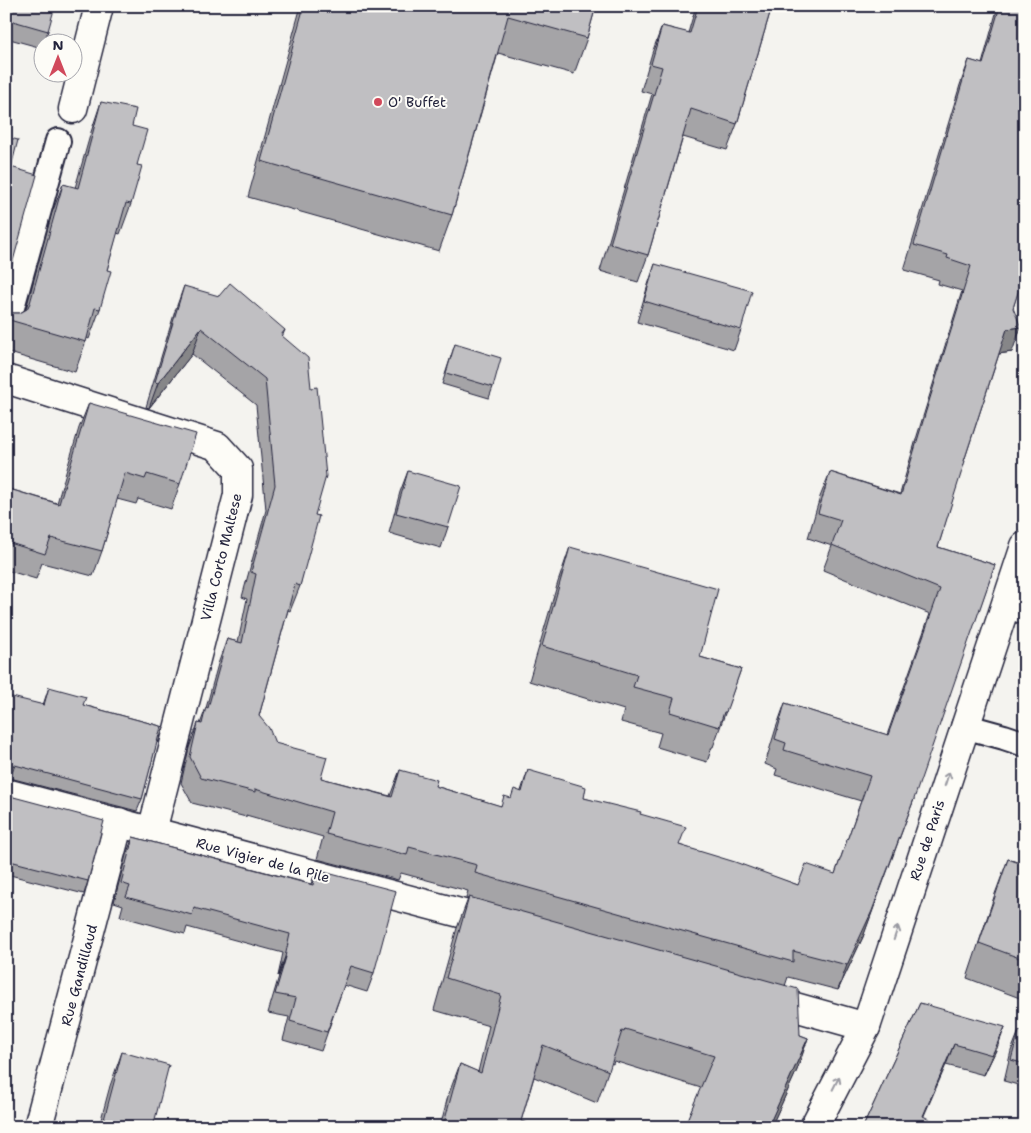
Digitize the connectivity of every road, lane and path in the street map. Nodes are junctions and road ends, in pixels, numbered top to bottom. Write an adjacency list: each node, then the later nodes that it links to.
1 (99, 6): 2 (street)
2 (73, 109)
3 (58, 141): 4 (lane)
4 (6, 329)
5 (6, 379): 12 (street, Villa Corto Maltese)
6 (1025, 546): 7 (street, Rue de Paris)
7 (1015, 608): 8 (street, Rue de Paris)
8 (964, 726): 9 (lane); 15 (street, Rue de Paris, one-way to 8)
9 (1025, 744)
10 (6, 793): 11 (street, Rue Vigier de la Pile)
11 (119, 822): 12 (street, Rue Vigier de la Pile); 16 (street, Rue Gandillaud)
12 (152, 831): 13 (street, Rue Vigier de la Pile)
13 (522, 930)
14 (742, 992): 15 (street)
15 (866, 1027): 17 (street, Rue de Paris, one-way to 15)
16 (38, 1127)
17 (814, 1127)

